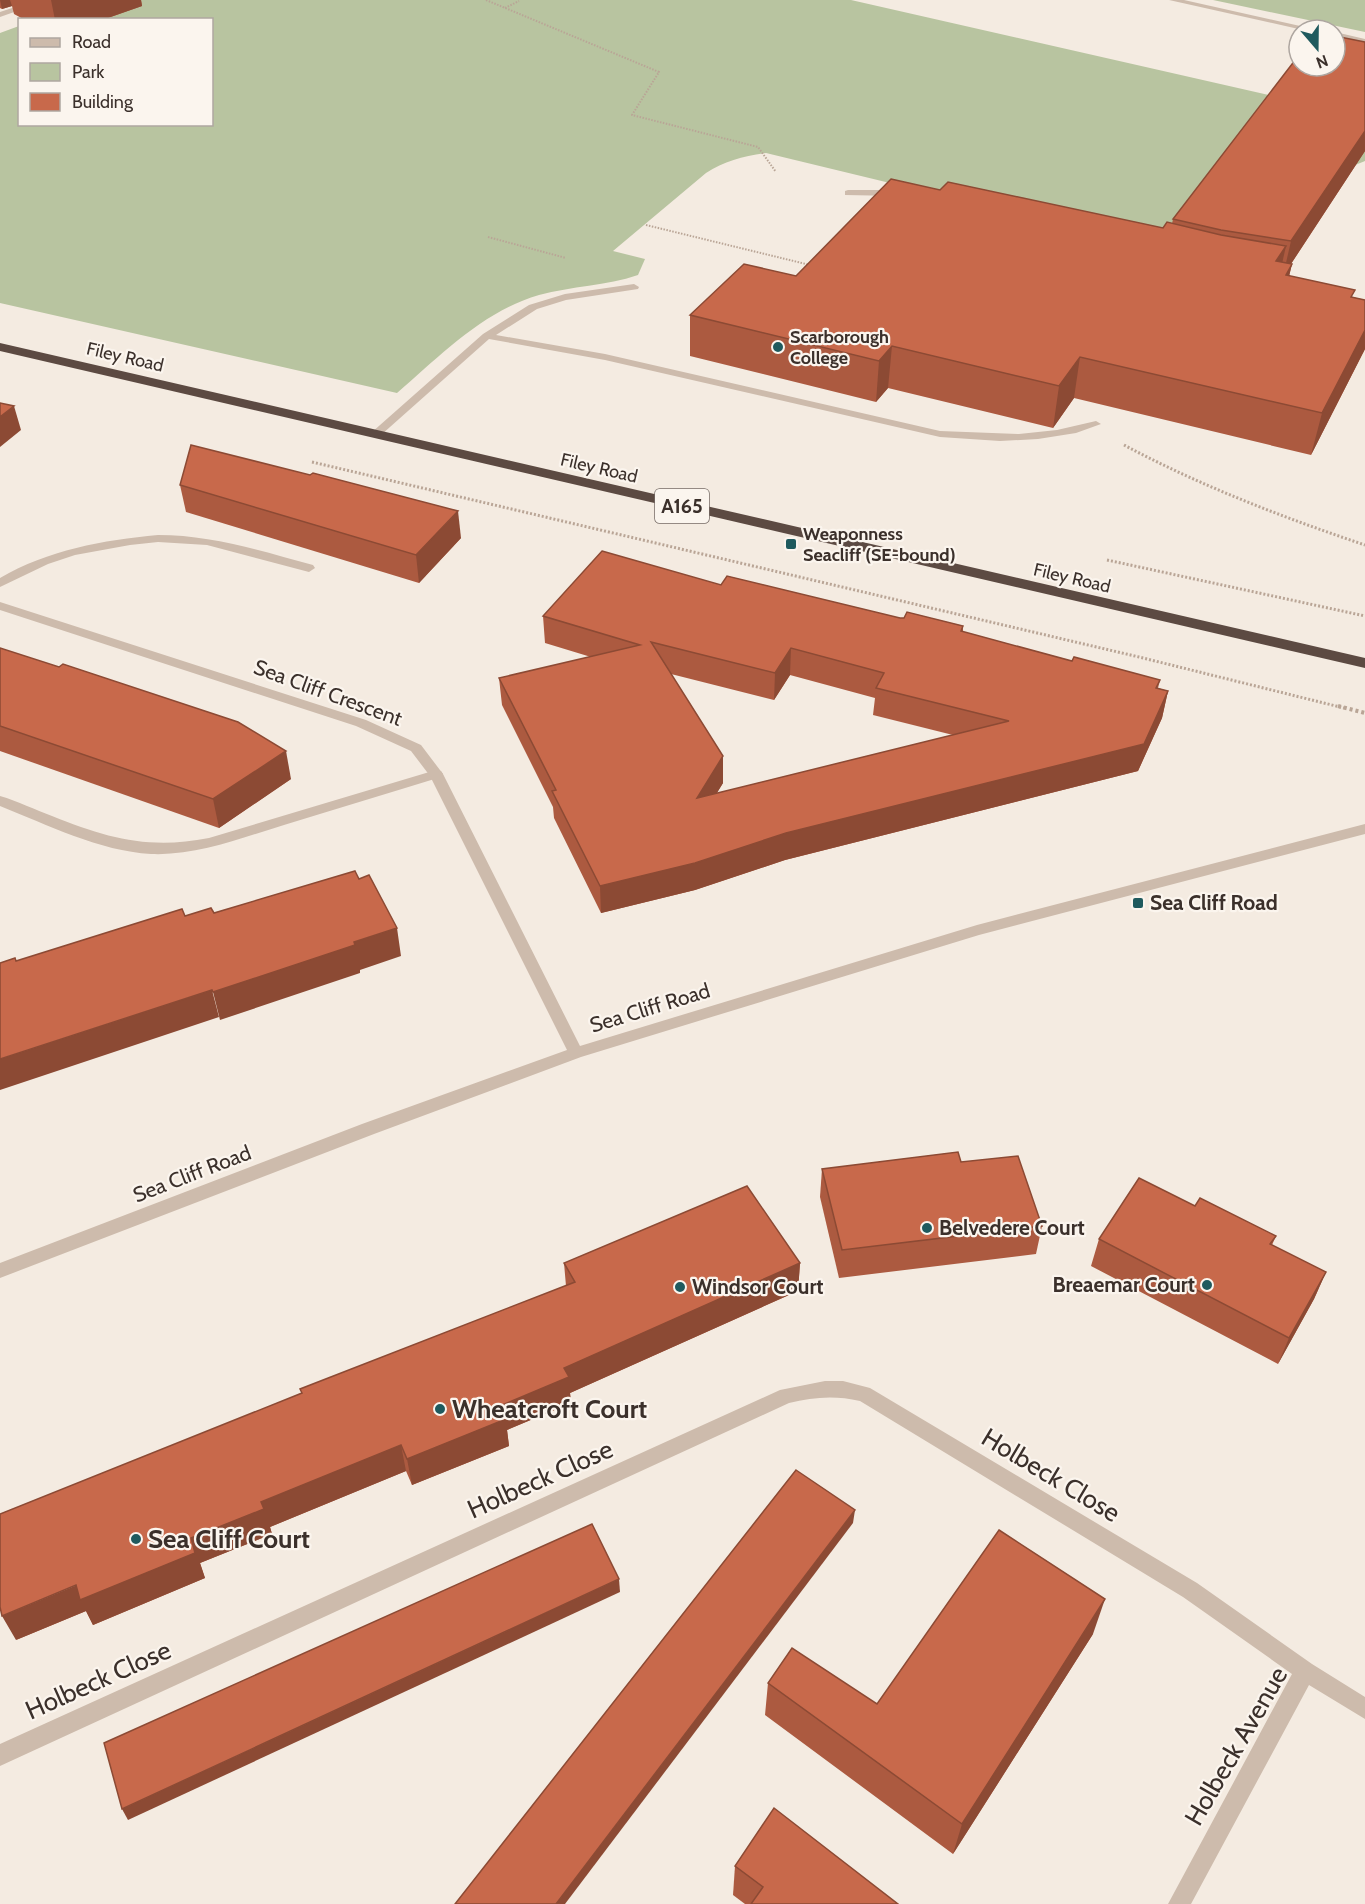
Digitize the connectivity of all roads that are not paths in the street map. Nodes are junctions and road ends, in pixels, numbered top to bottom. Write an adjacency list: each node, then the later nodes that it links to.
1 (44, 0): 3 (street)
2 (1173, 0): 4 (street)
3 (0, 15)
4 (1287, 24)
5 (1347, 37): 6 (street)
6 (1365, 41)
7 (848, 193): 8 (street)
8 (912, 194)
9 (634, 287): 10 (street)
10 (487, 336): 12 (street); 13 (street)
11 (0, 347): 13 (highway, Filey Road / A165)
12 (1096, 424)
13 (377, 433): 17 (highway, Filey Road / A165)
14 (309, 568): 15 (street)
15 (0, 583)
16 (0, 606): 18 (street, Sea Cliff Crescent)
17 (1365, 663)
18 (436, 774): 19 (street); 21 (street, Sea Cliff Crescent)
19 (0, 801)
20 (1365, 829): 21 (street, Sea Cliff Road)
21 (576, 1053): 22 (street, Sea Cliff Road)
22 (0, 1271)
23 (1305, 1671): 24 (street, Holbeck Avenue); 25 (street, Holbeck Close); 26 (street, Holbeck Avenue)
24 (1365, 1709)
25 (0, 1755)
26 (1179, 1904)

